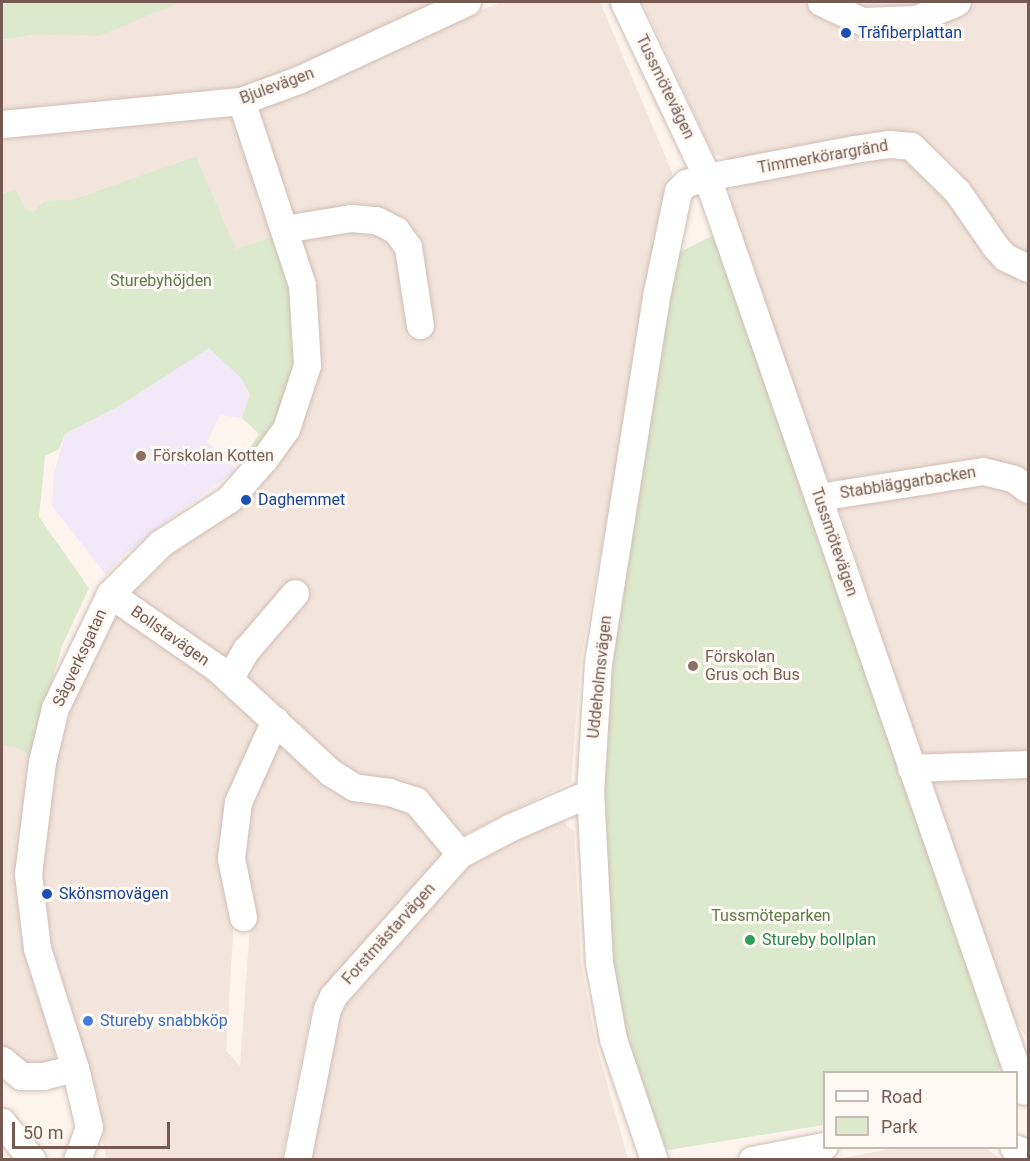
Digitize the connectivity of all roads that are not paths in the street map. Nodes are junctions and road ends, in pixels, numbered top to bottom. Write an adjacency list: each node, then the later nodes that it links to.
1 (466, 2): 5 (street, Bjulevägen)
2 (624, 2): 7 (street, Tussmötevägen)
3 (821, 2): 4 (street)
4 (957, 2)
5 (241, 101): 6 (street, Bjulevägen); 8 (street, Sågverksgatan)
6 (2, 123)
7 (707, 177): 9 (street, Timmerkörargränd); 12 (street, Tussmötevägen); 19 (street, Uddeholmsvägen)
8 (284, 229): 10 (street); 14 (street, Sågverksgatan)
9 (1029, 268)
10 (420, 325)
11 (1029, 489): 12 (street, Stabbläggarbacken)
12 (819, 497): 18 (street, Tussmötevägen)
13 (295, 593): 15 (street)
14 (110, 594): 15 (street, Bollstavägen); 23 (street, Sågverksgatan)
15 (228, 679): 16 (street, Bollstavägen)
16 (274, 720): 20 (street, Bollstavägen); 21 (street)
17 (1029, 764): 18 (street)
18 (911, 768): 24 (street, Tussmötevägen)
19 (590, 793): 20 (street, Forstmästarvägen); 32 (street, Uddeholmsvägen)
20 (460, 854): 31 (street, Forstmästarvägen)
21 (243, 917)
22 (2, 1060): 23 (street)
23 (75, 1068): 30 (street, Sågverksgatan)
24 (1016, 1071)
25 (1018, 1078): 26 (street, Tussmötevägen)
26 (1023, 1092)
27 (2, 1122): 29 (street)
28 (823, 1146): 33 (street)
29 (32, 1160)
30 (77, 1160)
31 (297, 1160)
32 (654, 1160)
33 (752, 1160)

